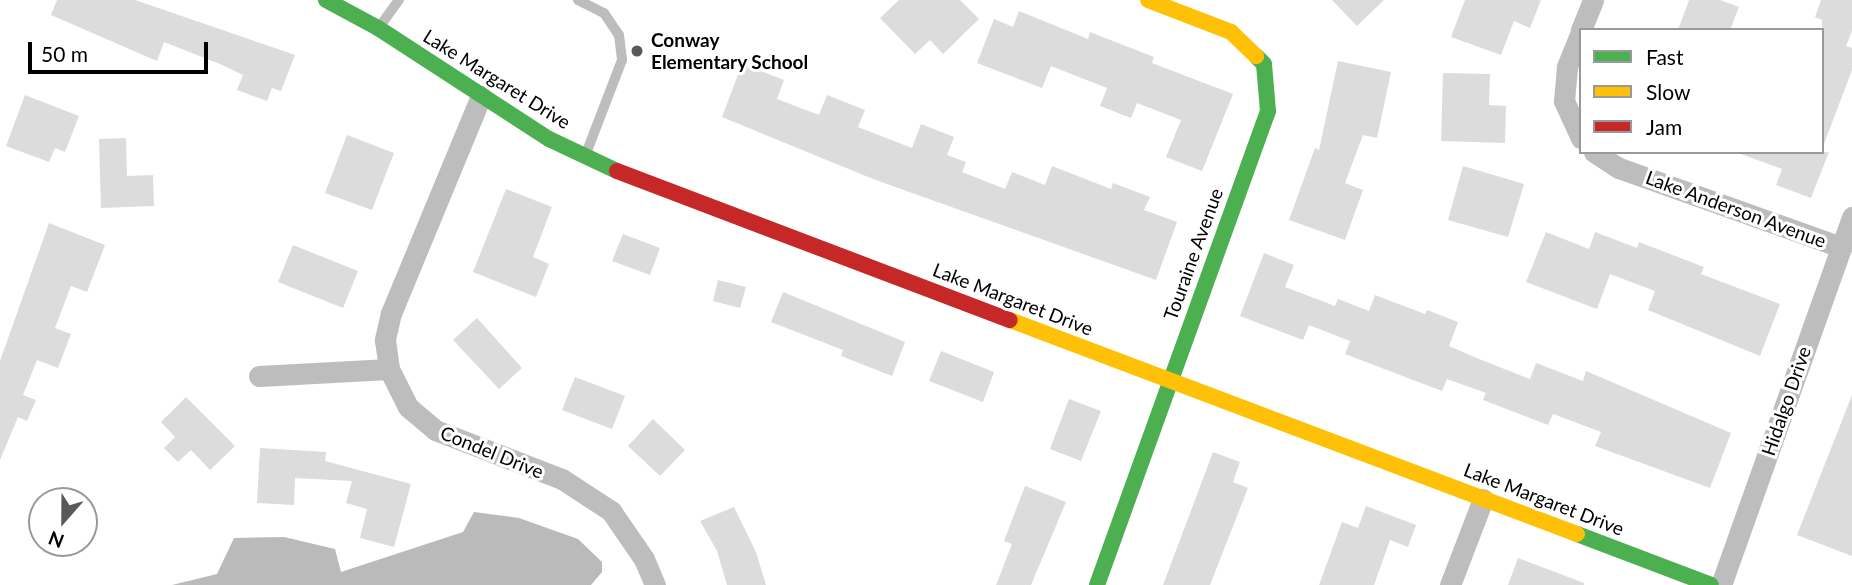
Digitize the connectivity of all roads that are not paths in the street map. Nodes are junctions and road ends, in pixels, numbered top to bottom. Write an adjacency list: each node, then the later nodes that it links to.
1 (326, 0): 6 (street, Lake Margaret Drive)
2 (399, 0): 6 (lane)
3 (578, 0): 12 (lane)
4 (1147, 0): 17 (street, Touraine Avenue)
5 (1593, 0): 7 (street)
6 (378, 28): 9 (street, Lake Margaret Drive)
7 (1582, 28)
8 (1579, 36): 10 (street)
9 (481, 96): 12 (street, Lake Margaret Drive); 15 (street, Condel Drive)
10 (1579, 134)
11 (1597, 154): 14 (street, Lake Anderson Avenue)
12 (585, 157): 17 (street, Lake Margaret Drive)
13 (1852, 217): 14 (street, Hidalgo Drive)
14 (1841, 247): 23 (street, Hidalgo Drive)
15 (389, 369): 16 (street); 19 (street, Condel Drive)
16 (259, 376)
17 (1171, 381): 18 (street, Lake Margaret Drive); 20 (street, Touraine Avenue)
18 (1483, 499): 21 (street); 22 (street, Lake Margaret Drive)
19 (655, 585)
20 (1097, 585)
21 (1450, 585)
22 (1711, 585)
23 (1721, 585)

